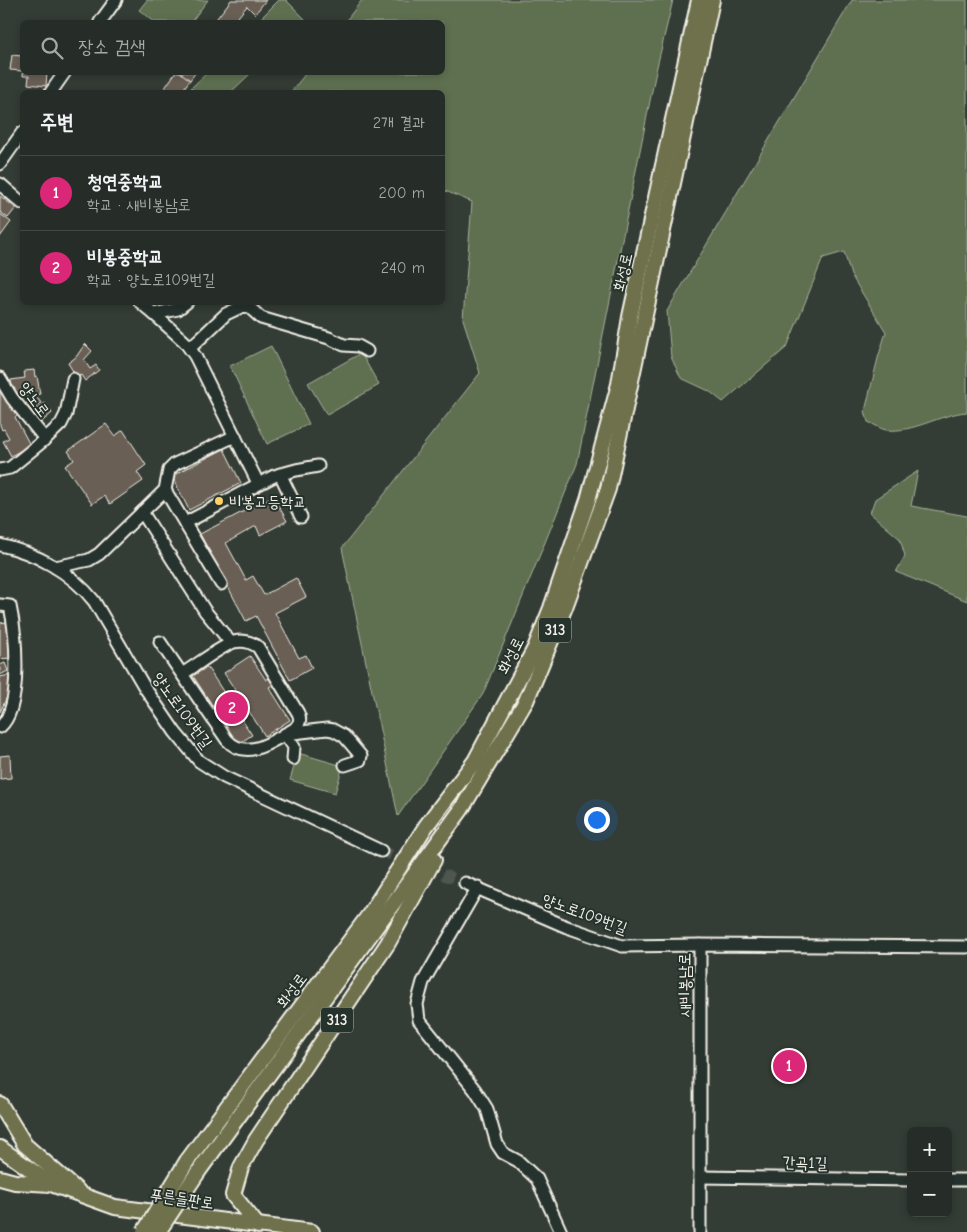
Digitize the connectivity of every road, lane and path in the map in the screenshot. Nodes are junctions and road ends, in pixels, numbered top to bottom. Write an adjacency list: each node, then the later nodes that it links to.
1 (116, 0): 4 (street)
2 (699, 0): 58 (main road, 화성로 / 313, bridge)
3 (712, 0): 39 (main road, 화성로 / 313)
4 (101, 20)
5 (63, 75): 6 (street)
6 (52, 90)
7 (20, 136): 8 (street)
8 (2, 159)
9 (0, 184): 10 (street)
10 (20, 201)
11 (144, 305): 13 (street)
12 (183, 305): 13 (street)
13 (154, 314): 14 (street)
14 (190, 348): 15 (street); 18 (street)
15 (367, 351)
16 (0, 378): 19 (street, 양노로)
17 (73, 379): 19 (street, 양노로)
18 (235, 436): 23 (street); 24 (street)
19 (45, 439): 21 (street, 양노로)
20 (318, 466): 22 (street)
21 (0, 470)
22 (280, 474): 23 (street); 26 (street)
23 (258, 483): 27 (street)
24 (165, 490): 25 (street); 27 (street)
25 (142, 512): 29 (street); 33 (street)
26 (301, 517)
27 (185, 523): 30 (street)
28 (0, 545): 29 (street, 양노로109번길)
29 (54, 567): 40 (street, 양노로109번길)
30 (221, 584)
31 (0, 605): 35 (street)
32 (160, 642): 34 (street)
33 (231, 643): 34 (street); 36 (street)
34 (182, 674): 36 (street)
35 (0, 727)
36 (285, 734): 37 (street); 38 (street)
37 (293, 759)
38 (345, 765)
39 (461, 810): 57 (main road, 313); 59 (main road, 화성로 / 313, bridge)
40 (381, 851)
41 (465, 883): 42 (street, 양노로109번길)
42 (478, 887): 43 (street, 양노로109번길); 61 (street)
43 (700, 946): 44 (street, 새비봉남로); 48 (street, 새비봉남로)
44 (967, 947)
45 (0, 1104): 56 (main road)
46 (0, 1149): 47 (main road); 54 (main road, 푸른들판로)
47 (0, 1164)
48 (700, 1177): 50 (street, 간곡1길); 62 (street, 새비봉남로)
49 (0, 1178): 53 (main road, 푸른들판로)
50 (907, 1180)
51 (952, 1180): 52 (street)
52 (967, 1180)
53 (15, 1182): 54 (main road, 푸른들판로); 55 (main road)
54 (51, 1184): 56 (main road, 푸른들판로)
55 (0, 1191)
56 (85, 1196): 57 (main road, 푸른들판로)
57 (258, 1226): 60 (main road, 푸른들판로)
58 (144, 1232)
59 (158, 1232)
60 (312, 1232)
61 (561, 1232)
62 (700, 1232)

